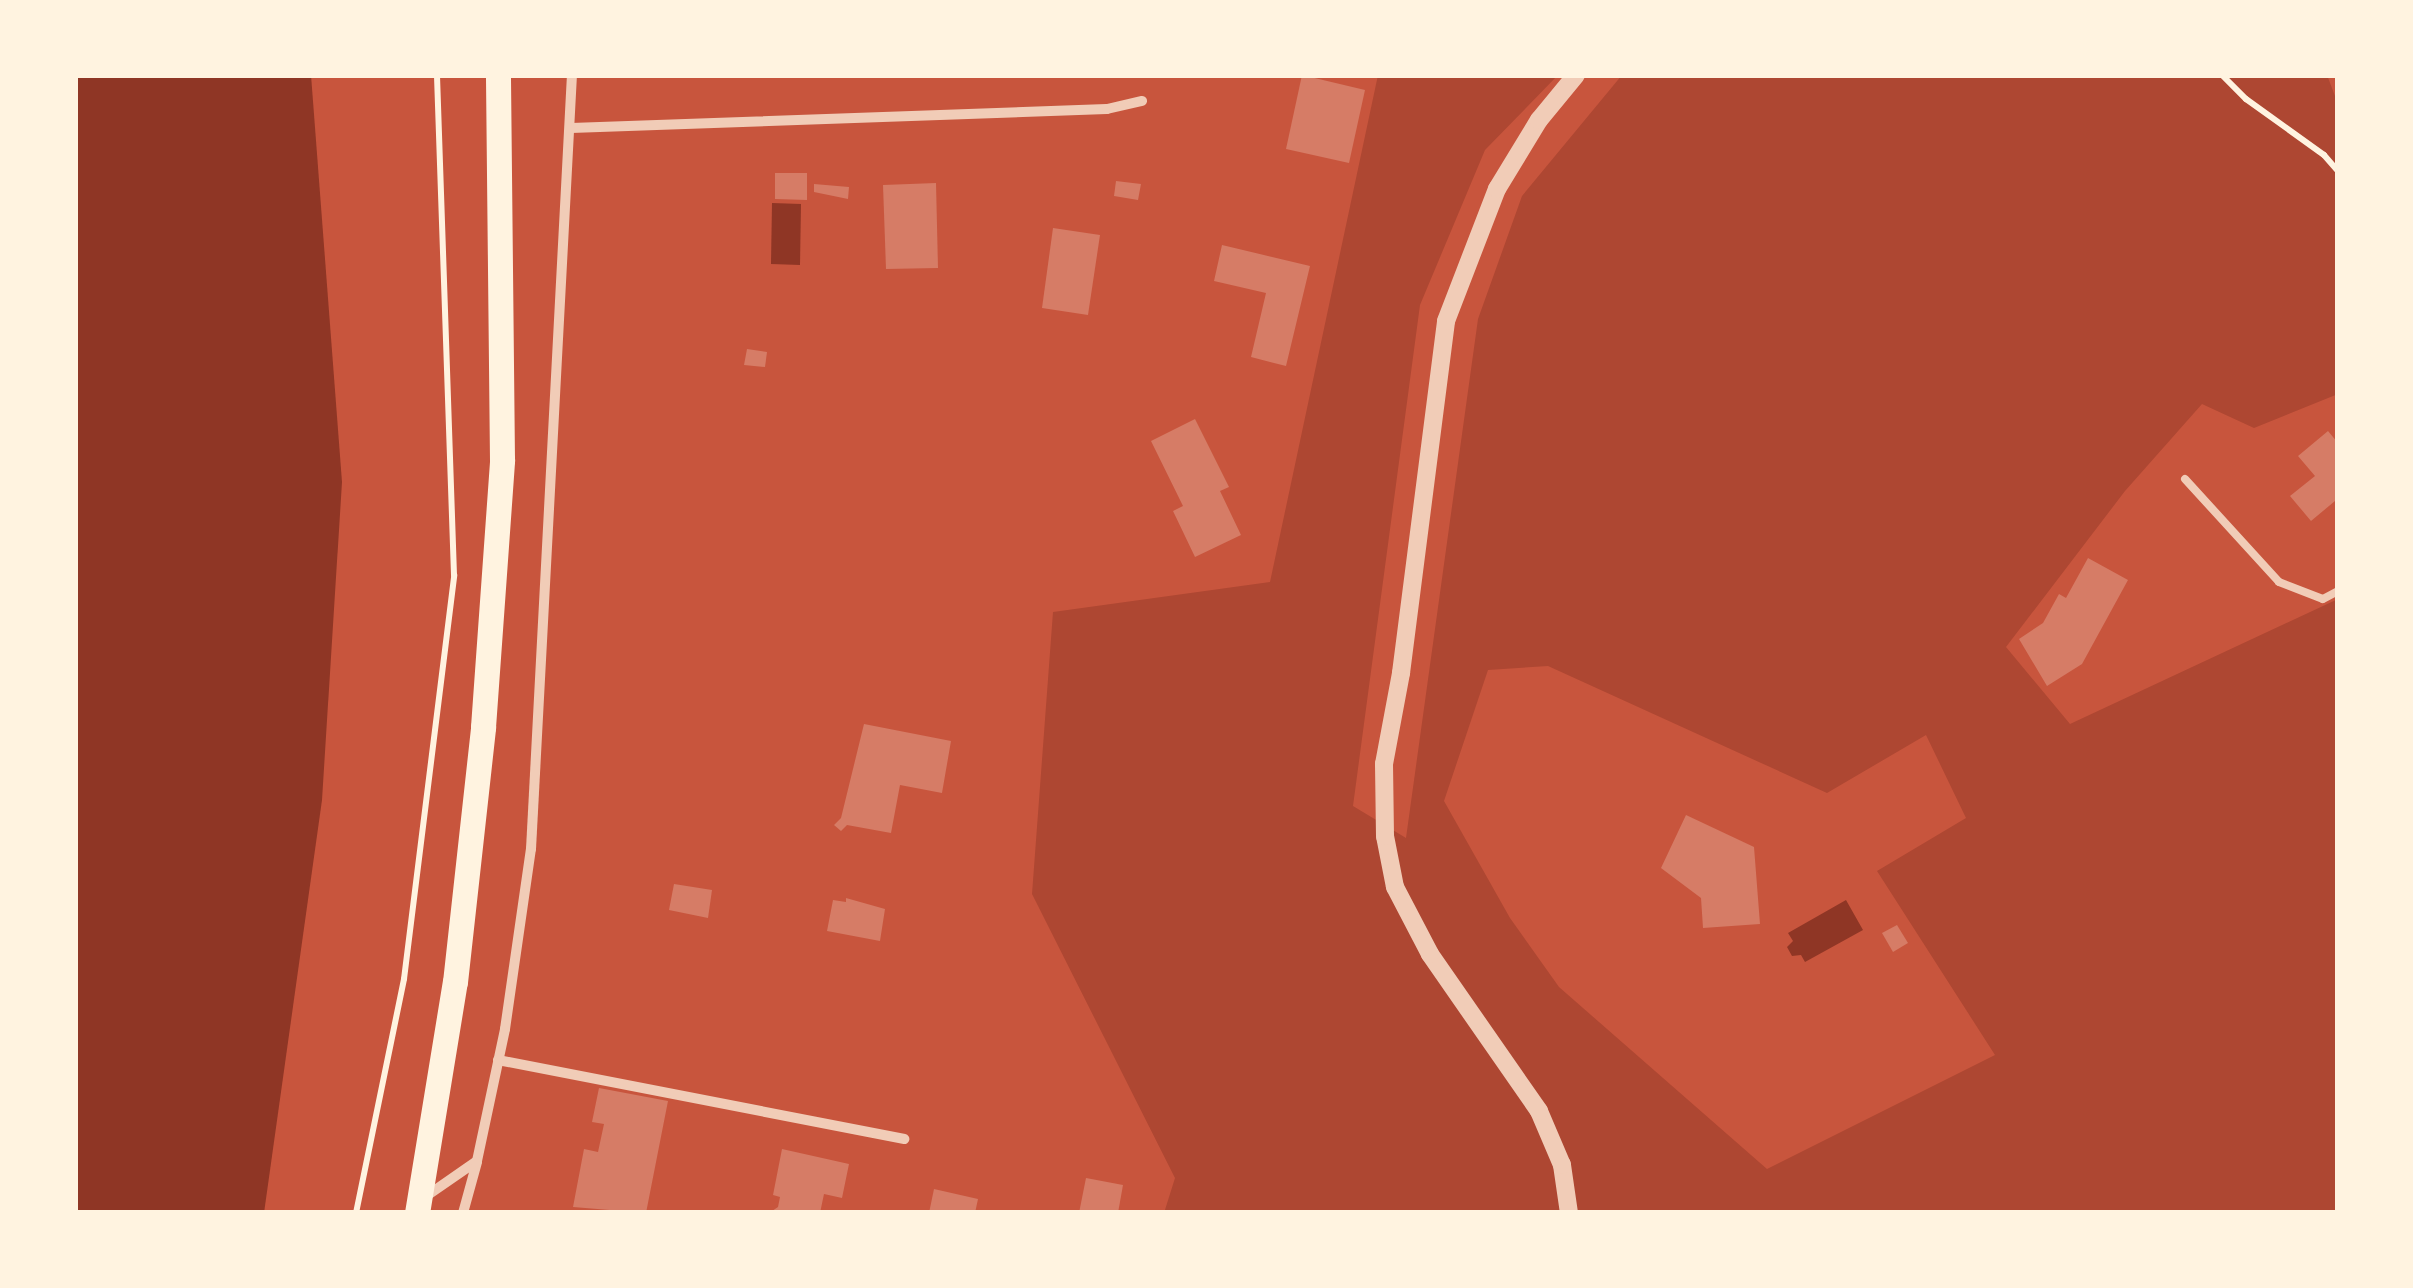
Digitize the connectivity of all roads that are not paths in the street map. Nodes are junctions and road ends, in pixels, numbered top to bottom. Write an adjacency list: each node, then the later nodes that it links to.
1 (498, 75): 11 (main road)
2 (572, 75): 5 (street)
3 (1576, 75): 13 (street)
4 (1142, 100): 5 (street)
5 (571, 128): 8 (street)
6 (2185, 479): 7 (lane)
7 (2338, 591)
8 (498, 1060): 9 (street); 10 (street)
9 (904, 1138)
10 (477, 1161): 11 (street); 12 (street)
11 (419, 1206)
12 (463, 1213)
13 (1568, 1213)

